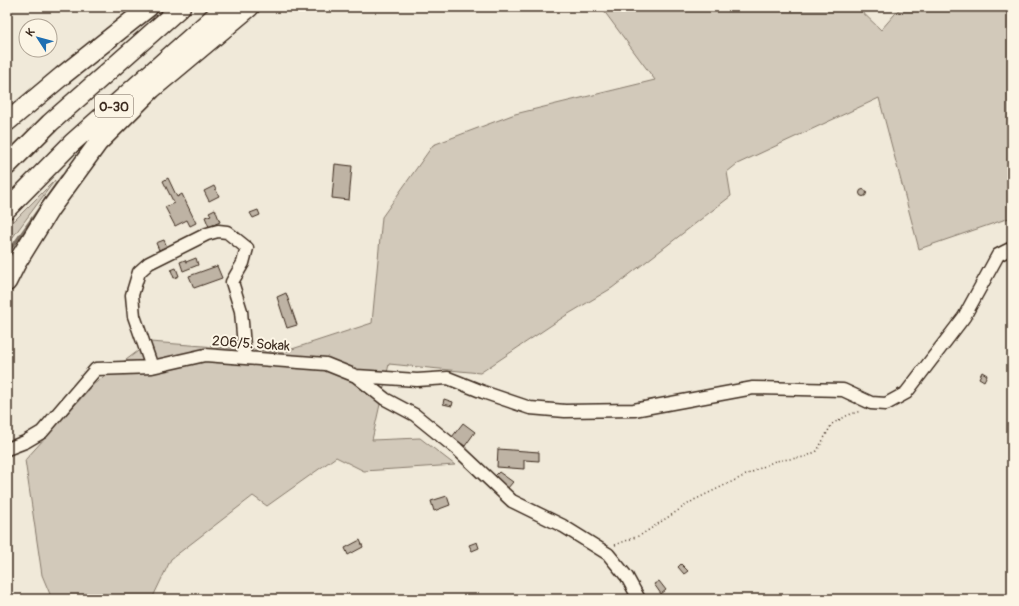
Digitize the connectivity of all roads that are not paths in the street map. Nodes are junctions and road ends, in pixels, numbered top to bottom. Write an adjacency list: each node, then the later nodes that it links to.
1 (149, 7): 5 (highway)
2 (181, 7): 6 (highway, O-30)
3 (225, 7): 7 (highway, O-30)
4 (250, 7): 9 (highway)
5 (7, 122)
6 (7, 166)
7 (7, 209)
8 (1012, 248): 12 (street)
9 (7, 282)
10 (245, 358): 11 (street, 206/5. Sokak); 11 (street); 12 (street, 206/5. Sokak)
11 (152, 367): 13 (street, 206/5. Sokak)
12 (356, 376): 14 (street)
13 (7, 448)
14 (639, 599)

